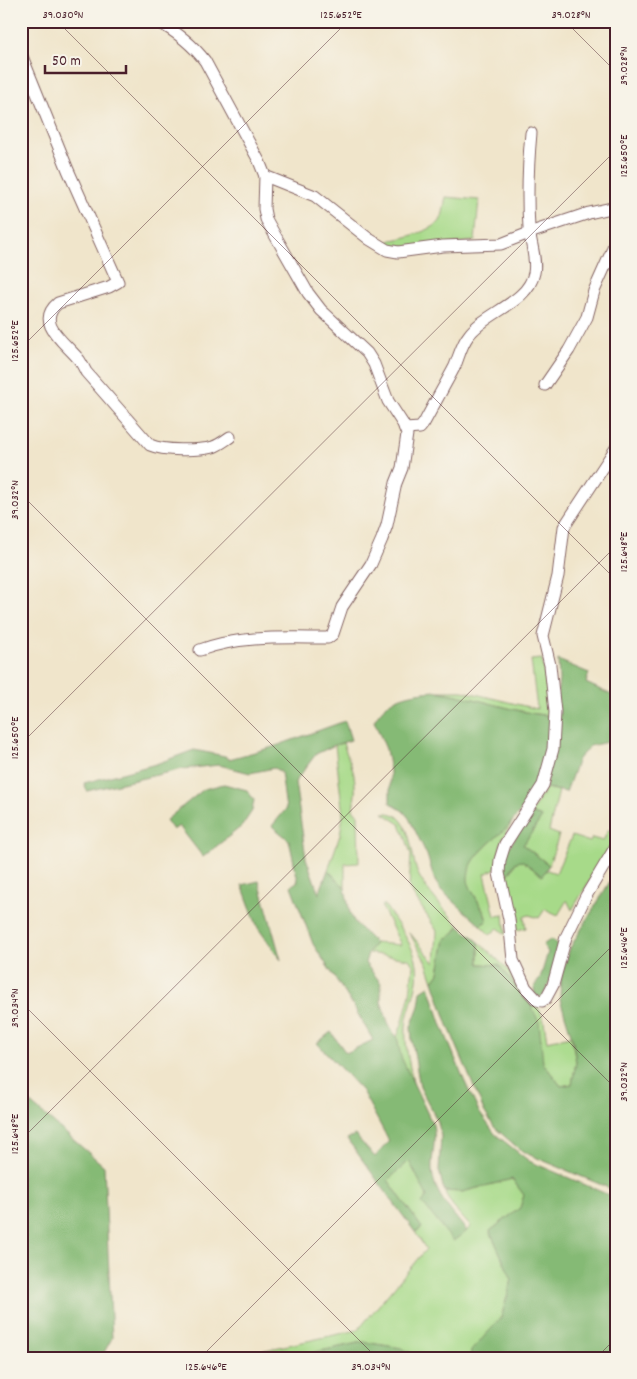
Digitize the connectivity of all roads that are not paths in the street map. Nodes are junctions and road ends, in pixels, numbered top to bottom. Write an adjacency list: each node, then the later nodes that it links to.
1 (157, 21): 4 (street)
2 (21, 54): 10 (street)
3 (531, 133): 6 (street)
4 (265, 176): 6 (street); 9 (street)
5 (616, 207): 6 (street)
6 (529, 233): 9 (street)
7 (616, 239): 8 (street)
8 (545, 385)
9 (405, 429): 12 (street)
10 (230, 437)
11 (616, 448): 13 (street)
12 (200, 650)
13 (616, 846)

